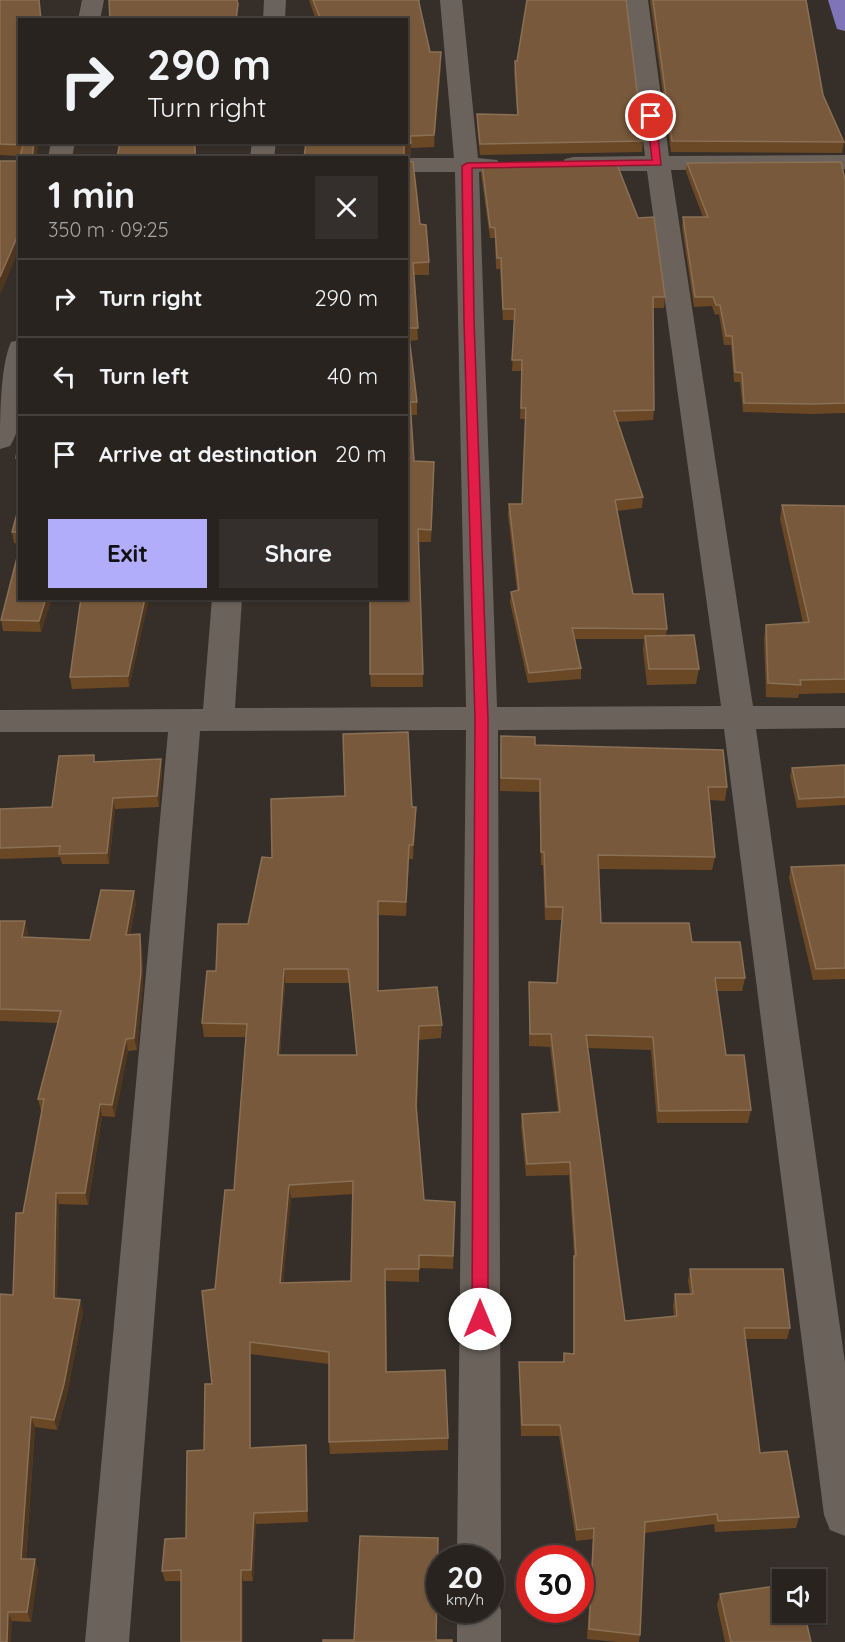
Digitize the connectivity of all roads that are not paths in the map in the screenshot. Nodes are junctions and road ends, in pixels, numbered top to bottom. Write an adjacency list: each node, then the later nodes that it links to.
1 (93, 0): 6 (street)
2 (275, 0): 7 (street)
3 (451, 0): 14 (street)
4 (636, 0): 10 (street)
5 (838, 0): 8 (main road)
6 (89, 18)
7 (274, 18)
8 (845, 24)
9 (845, 162): 10 (street)
10 (657, 163): 11 (street); 20 (street)
11 (551, 164)
12 (408, 165): 14 (street)
13 (515, 165): 14 (street)
14 (467, 166): 19 (street)
15 (18, 357): 16 (street)
16 (0, 440)
17 (227, 600): 21 (street)
18 (845, 717): 20 (street)
19 (482, 719): 20 (street); 21 (street); 24 (street)
20 (739, 719): 23 (street)
21 (202, 720): 22 (street); 26 (street)
22 (0, 721)
23 (845, 1515)
24 (479, 1545)
25 (479, 1623): 27 (street)
26 (107, 1642)
27 (479, 1642)

